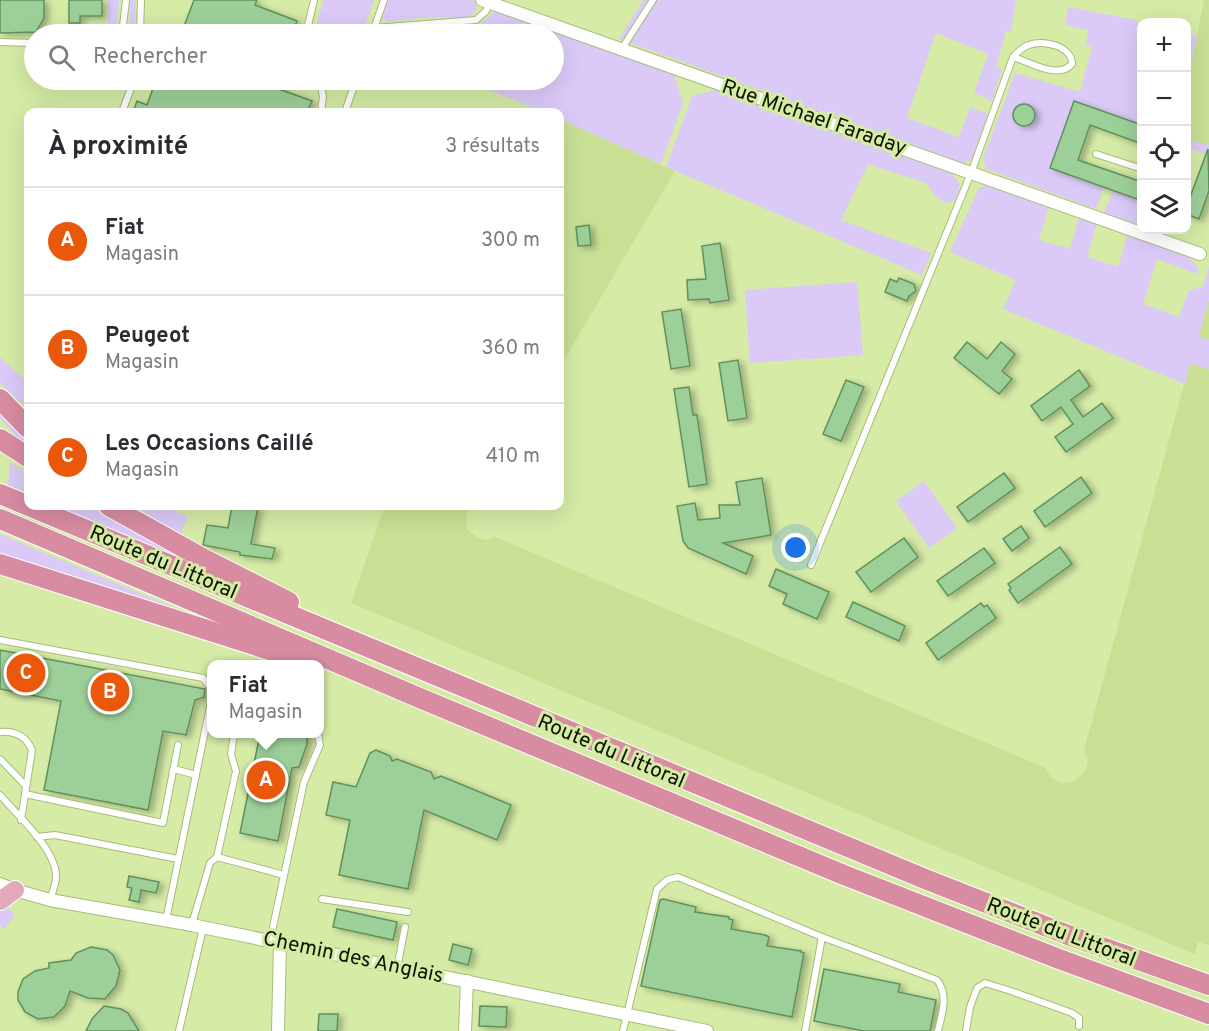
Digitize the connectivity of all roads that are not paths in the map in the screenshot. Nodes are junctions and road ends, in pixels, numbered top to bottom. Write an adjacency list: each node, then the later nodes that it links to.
1 (126, 0): 7 (lane)
2 (141, 0): 8 (lane)
3 (314, 0): 9 (lane)
4 (384, 0): 10 (lane)
5 (653, 0): 18 (lane)
6 (486, 1): 11 (lane); 12 (street, Rue Michael Faraday)
7 (123, 24)
8 (140, 24)
9 (308, 24)
10 (375, 24)
11 (439, 24)
12 (548, 24)
13 (564, 30): 18 (street, Rue Michael Faraday)
14 (1045, 34): 16 (lane)
15 (0, 42): 17 (lane)
16 (1043, 42): 19 (lane); 19 (lane)
17 (24, 43)
18 (621, 51): 28 (street, Rue Michael Faraday)
19 (1013, 57): 28 (lane)
20 (130, 90): 23 (lane)
21 (322, 90): 24 (lane)
22 (353, 90): 25 (lane)
23 (124, 108)
24 (322, 108)
25 (346, 108)
26 (1096, 154): 27 (lane)
27 (1137, 167)
28 (971, 173): 29 (street, Rue Michael Faraday); 44 (lane)
29 (1137, 228)
30 (1153, 234): 31 (street, Rue Michael Faraday)
31 (1200, 254)
32 (0, 399): 33 (highway)
33 (24, 424)
34 (0, 439): 35 (highway)
35 (24, 454)
36 (0, 494): 37 (highway, Route du Littoral)
37 (24, 504)
38 (38, 510): 48 (highway, Route du Littoral)
39 (116, 510): 42 (highway)
40 (125, 510): 42 (highway)
41 (0, 519): 50 (highway, Route du Littoral)
42 (148, 528): 48 (highway)
43 (1, 564): 46 (highway)
44 (811, 565)
45 (0, 640): 49 (lane)
46 (301, 660)
47 (324, 667): 50 (highway)
48 (442, 679): 78 (highway, Route du Littoral)
49 (207, 683)
50 (422, 699): 80 (highway, Route du Littoral)
51 (207, 721): 58 (lane)
52 (0, 732): 59 (lane)
53 (233, 738): 64 (lane)
54 (319, 738): 66 (lane)
55 (178, 745): 57 (lane)
56 (0, 759): 59 (lane)
57 (174, 769): 58 (lane); 60 (lane)
58 (196, 775): 65 (lane)
59 (26, 786): 60 (lane)
60 (25, 794): 62 (lane)
61 (0, 795): 62 (lane)
62 (21, 820): 63 (lane)
63 (37, 837): 65 (lane); 69 (lane)
64 (217, 857): 66 (lane); 72 (lane)
65 (178, 859): 71 (lane)
66 (284, 875): 75 (lane)
67 (5, 892): 69 (street, Chemin des Anglais)
68 (322, 898): 70 (lane)
69 (50, 900): 71 (street, Chemin des Anglais)
70 (408, 912)
71 (166, 920): 72 (street, Chemin des Anglais)
72 (197, 926): 75 (street, Chemin des Anglais); 82 (lane)
73 (405, 927): 76 (lane)
74 (822, 937): 79 (lane); 87 (lane); 88 (lane)
75 (275, 943): 76 (street, Chemin des Anglais); 83 (street)
76 (397, 968): 77 (street, Chemin des Anglais)
77 (467, 981): 79 (street, Chemin des Anglais); 84 (street)
78 (1209, 986)
79 (627, 1014): 85 (lane); 86 (street, Chemin des Anglais)
80 (1209, 1014)
81 (1079, 1026): 89 (lane)
82 (179, 1031)
83 (278, 1031)
84 (465, 1031)
85 (623, 1031)
86 (707, 1031)
87 (805, 1031)
88 (938, 1031)
89 (966, 1031)

